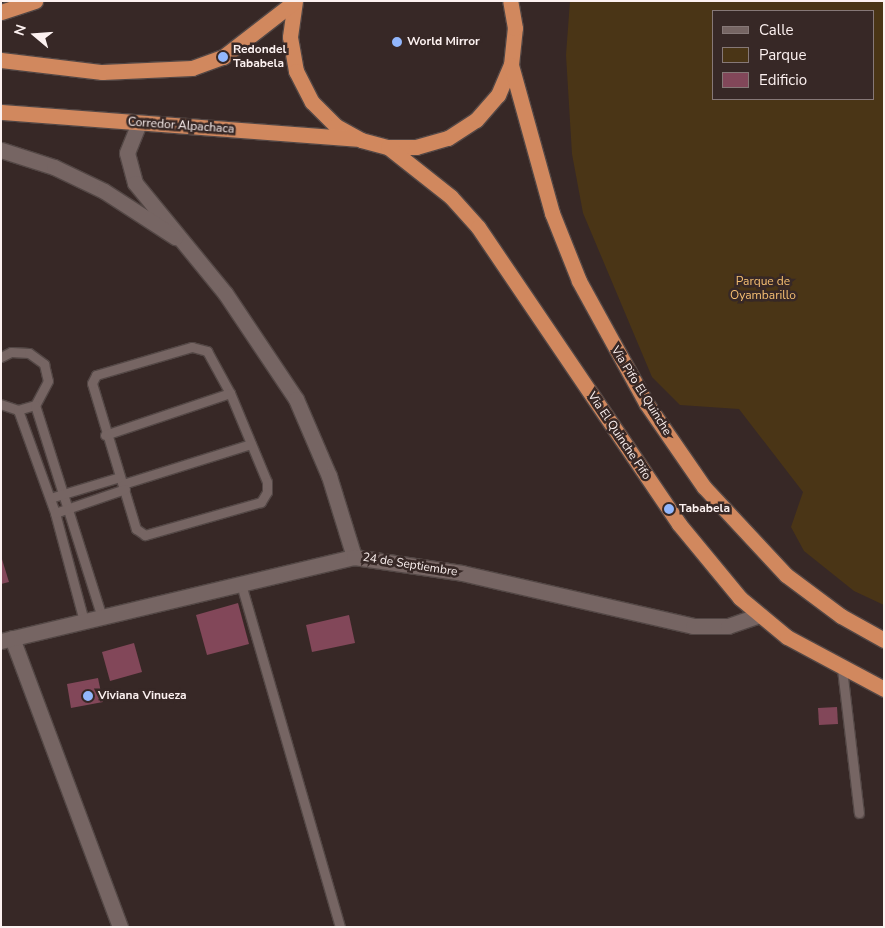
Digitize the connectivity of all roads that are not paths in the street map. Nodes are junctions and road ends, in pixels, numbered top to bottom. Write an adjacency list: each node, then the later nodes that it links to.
1 (35, 1): 4 (highway)
2 (510, 1): 6 (highway)
3 (295, 2): 5 (highway); 9 (highway)
4 (1, 12)
5 (1, 60)
6 (511, 65): 10 (highway); 31 (highway, Via Pifo El Quinche)
7 (1, 112): 8 (highway, Corredor Alpachaca)
8 (139, 123): 9 (highway, Corredor Alpachaca); 12 (street)
9 (361, 140): 10 (highway)
10 (388, 147): 27 (highway, Via El Quinche Pifo)
11 (1, 150): 12 (street)
12 (191, 247): 25 (street)
13 (1, 358): 16 (lane)
14 (230, 393): 18 (lane); 18 (lane); 19 (lane)
15 (1, 404): 17 (lane)
16 (35, 405): 17 (lane); 21 (lane)
17 (18, 410): 22 (lane)
18 (105, 435): 20 (lane)
19 (251, 444): 20 (lane); 20 (lane)
20 (123, 483): 21 (lane); 23 (lane)
21 (64, 494): 22 (lane); 23 (lane)
22 (50, 498): 24 (lane)
23 (69, 508): 24 (lane); 28 (lane)
24 (55, 512): 29 (lane)
25 (354, 556): 26 (street, 24 de Septiembre); 27 (street, 24 de Septiembre)
26 (241, 584): 28 (street, 24 de Septiembre); 36 (lane)
27 (760, 615): 32 (highway, Via El Quinche Pifo)
28 (102, 617): 29 (street, 24 de Septiembre)
29 (84, 621): 30 (street, 24 de Septiembre)
30 (7, 640): 35 (street)
31 (884, 640)
32 (842, 669): 33 (highway, Via El Quinche Pifo); 34 (lane)
33 (884, 689)
34 (859, 813)
35 (120, 927)
36 (340, 927)

